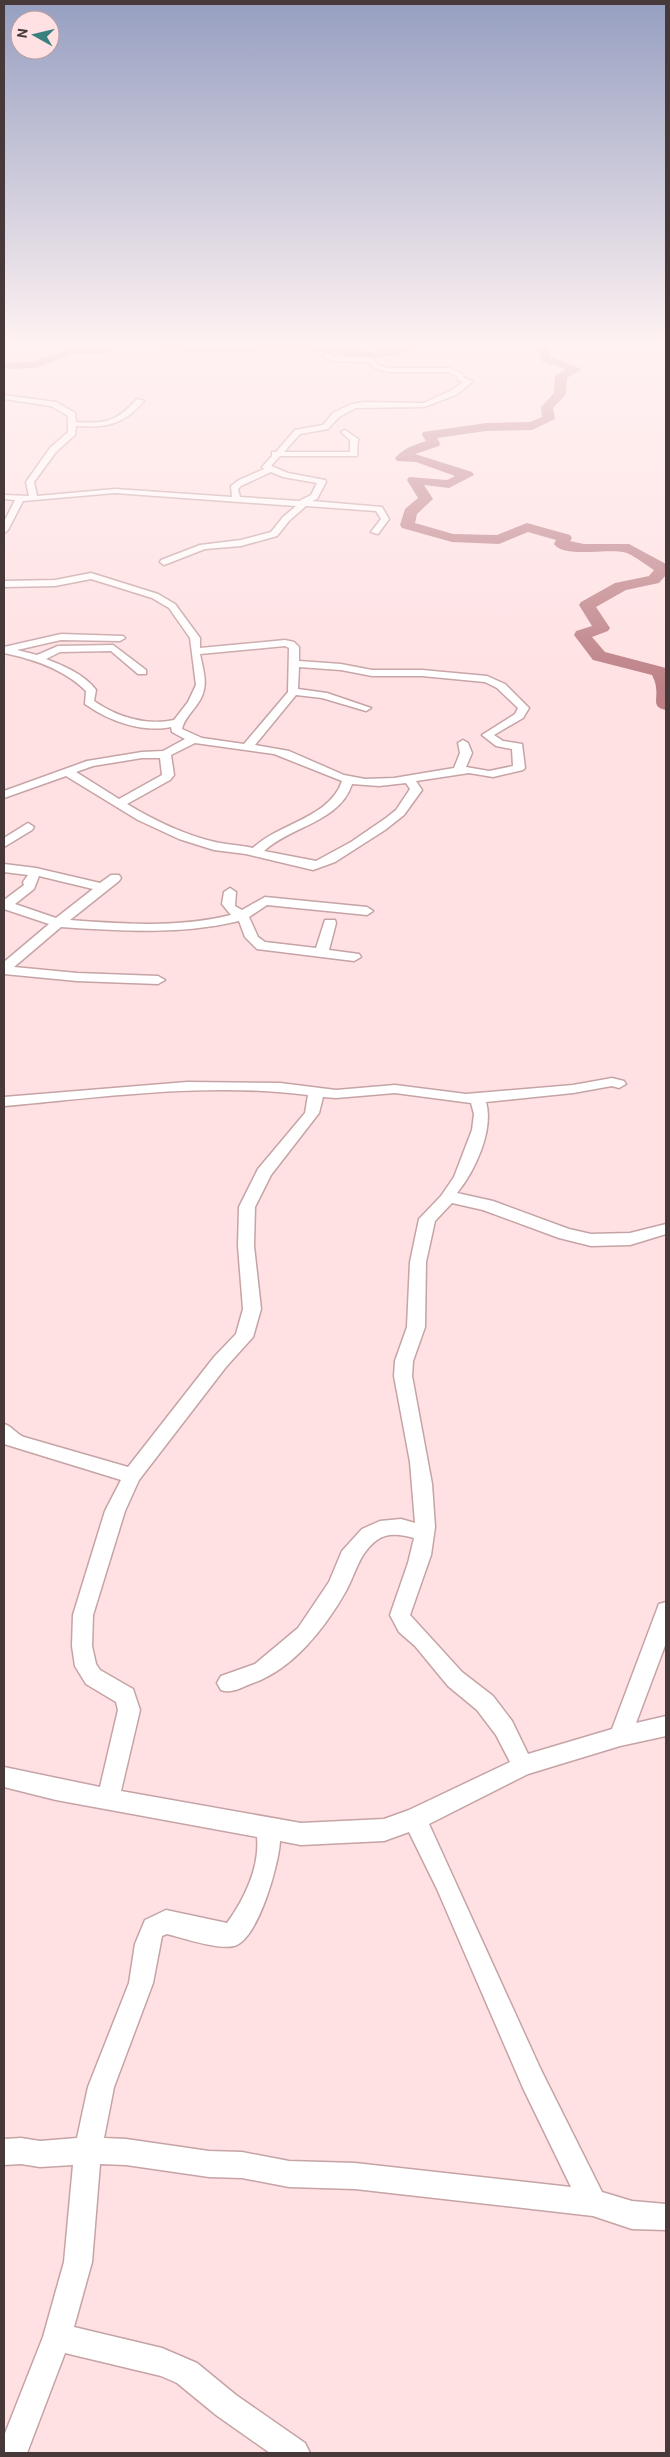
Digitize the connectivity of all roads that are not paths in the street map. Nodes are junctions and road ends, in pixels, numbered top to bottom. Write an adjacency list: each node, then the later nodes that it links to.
1 (47, 459): 6 (street)
2 (272, 459): 3 (street)
3 (270, 470): 7 (street); 8 (street)
4 (4, 497): 5 (street)
5 (20, 498): 6 (street); 9 (street)
6 (34, 499): 7 (street)
7 (237, 500): 8 (street)
8 (304, 504): 10 (street); 11 (street)
9 (4, 530)
10 (375, 532)
11 (164, 562)
12 (4, 584): 15 (street)
13 (120, 638): 14 (street)
14 (4, 649): 16 (street)
15 (195, 651): 17 (street); 21 (street)
16 (37, 660): 18 (street); 21 (street)
17 (295, 664): 19 (street); 26 (street)
18 (142, 672)
19 (293, 692): 20 (street); 24 (street)
20 (366, 708)
21 (178, 722): 22 (street)
22 (194, 740): 24 (street); 25 (street)
23 (463, 744): 26 (street)
24 (248, 747): 29 (street)
25 (166, 754): 27 (street); 31 (street)
26 (459, 770): 28 (street)
27 (67, 772): 30 (street); 31 (street)
28 (409, 779): 29 (street); 34 (street)
29 (348, 780): 34 (street)
30 (4, 796)
31 (120, 804): 34 (street)
32 (28, 827): 33 (street)
33 (4, 843)
34 (255, 853)
35 (4, 868): 36 (street)
36 (36, 872): 38 (street); 40 (street)
37 (115, 878): 38 (street)
38 (101, 887): 43 (street)
39 (230, 892): 42 (street)
40 (4, 905): 43 (street)
41 (367, 911): 42 (street)
42 (242, 916): 43 (street); 45 (street)
43 (58, 923): 47 (street)
44 (330, 923): 45 (street)
45 (320, 953): 46 (street)
46 (354, 957)
47 (4, 969): 48 (street)
48 (158, 980)
49 (619, 1084): 51 (street)
50 (316, 1093): 51 (street); 52 (street); 56 (street)
51 (477, 1098): 53 (street)
52 (4, 1100)
53 (449, 1197): 54 (street); 57 (street)
54 (666, 1229)
55 (4, 1431): 56 (street)
56 (132, 1476): 64 (street)
57 (424, 1533): 59 (street); 62 (street)
58 (666, 1610): 61 (street)
59 (228, 1683)
60 (666, 1726): 61 (street)
61 (620, 1736): 62 (street)
62 (523, 1766): 65 (street)
63 (4, 1777): 64 (street)
64 (108, 1800): 66 (street)
65 (415, 1819): 66 (street); 69 (street)
66 (267, 1829): 67 (street)
67 (88, 2151): 68 (street); 69 (street); 71 (street)
68 (4, 2152)
69 (593, 2203): 70 (street)
70 (666, 2217)
71 (57, 2337): 72 (street); 73 (street)
72 (12, 2453)
73 (294, 2453)

